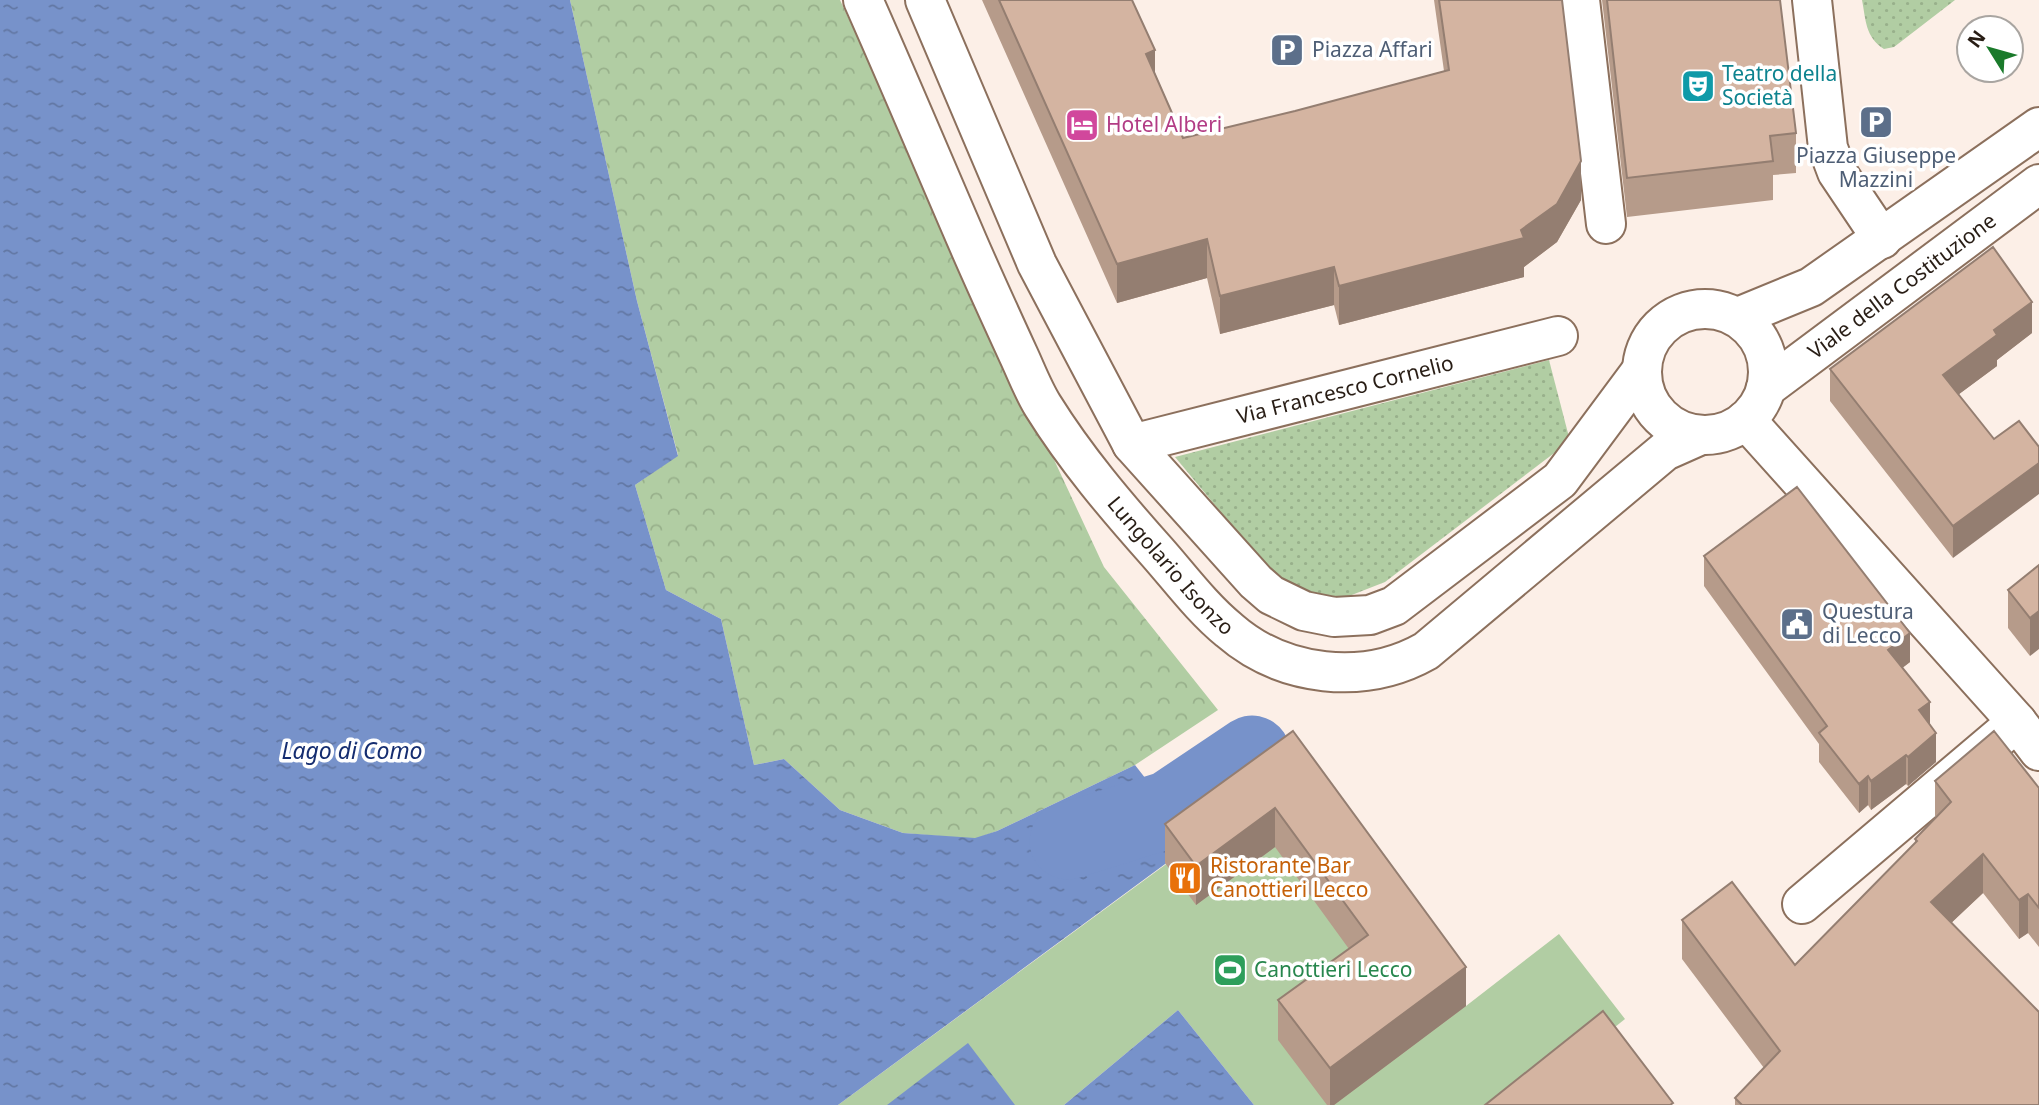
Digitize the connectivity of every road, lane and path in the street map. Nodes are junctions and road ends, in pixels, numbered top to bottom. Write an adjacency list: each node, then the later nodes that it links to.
1 (863, 0): 14 (main road, Lungolario Isonzo)
2 (925, 0): 15 (main road)
3 (1580, 0): 7 (main road)
4 (1812, 0): 8 (main road)
5 (2039, 127): 8 (main road)
6 (2039, 184): 12 (main road, Viale della Costituzione)
7 (1606, 224)
8 (1882, 239): 9 (main road)
9 (1738, 317): 11 (main road); 12 (main road)
10 (1558, 336): 15 (main road, Via Francesco Cornelio)
11 (1641, 371): 14 (main road); 15 (main road)
12 (1766, 388): 13 (main road)
13 (1746, 420): 14 (main road); 16 (main road)
14 (1701, 435)
15 (1132, 444)
16 (2017, 722): 17 (main road); 18 (main road)
17 (2039, 751)
18 (1802, 904)

